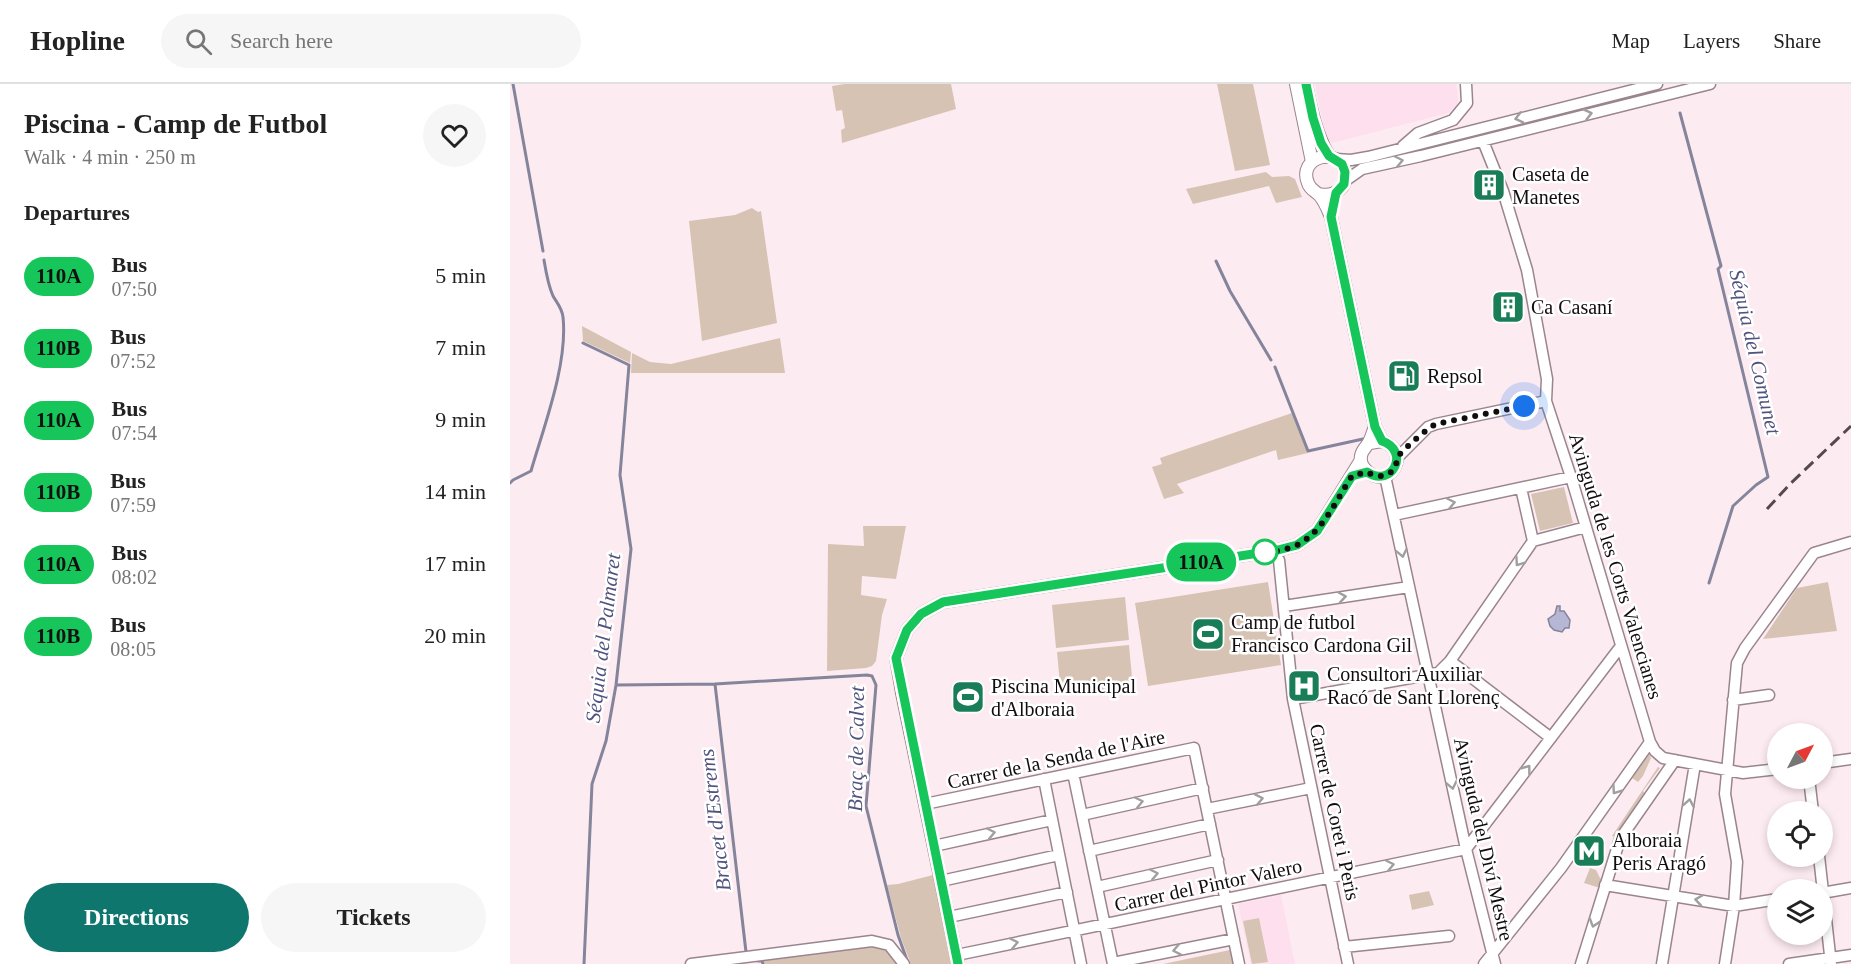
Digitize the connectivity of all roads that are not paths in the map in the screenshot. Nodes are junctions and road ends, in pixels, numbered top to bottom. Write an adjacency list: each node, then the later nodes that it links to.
1 (1296, 84): 9 (street)
2 (1306, 84): 8 (street)
3 (1466, 84): 7 (street)
4 (1657, 84): 7 (street, one-way to 7)
5 (1710, 84): 6 (street, one-way to 5)
6 (1482, 141): 10 (street, one-way to 6); 14 (street, Avinguda de les Corts Valencianes)
7 (1402, 147): 8 (street)
8 (1333, 158): 9 (street); 10 (street)
9 (1312, 162): 12 (street)
10 (1345, 181): 11 (street)
11 (1336, 193): 12 (street); 13 (street)
12 (1319, 194): 13 (street)
13 (1331, 217): 15 (street)
14 (1546, 401): 18 (street); 23 (street, Avinguda de les Corts Valencianes)
15 (1375, 427): 16 (street); 17 (street)
16 (1382, 441): 17 (street); 18 (street)
17 (1370, 443): 19 (street)
18 (1397, 458): 22 (street)
19 (1361, 460): 20 (street); 21 (street)
20 (1367, 472): 21 (street); 22 (street)
21 (1352, 476): 50 (street)
22 (1385, 476): 25 (street, Avinguda del Diví Mestre)
23 (1571, 477): 24 (street); 26 (street, Avinguda de les Corts Valencianes)
24 (1521, 488): 25 (street, one-way to 24); 27 (street)
25 (1394, 515): 30 (street, Avinguda del Diví Mestre, one-way to 30)
26 (1586, 527): 27 (street); 32 (street, Avinguda de les Corts Valencianes)
27 (1533, 541): 33 (street, one-way to 33)
28 (1851, 542): 37 (street)
29 (1279, 560): 31 (street, Carrer de Coret i Peris)
30 (1409, 587): 31 (street, one-way to 30); 34 (street, Avinguda del Diví Mestre)
31 (1284, 606): 36 (street, Carrer de Coret i Peris)
32 (1621, 646): 38 (street); 39 (street, Avinguda de les Corts Valencianes)
33 (1450, 661): 34 (street); 38 (street)
34 (1428, 675): 36 (street); 56 (street, Avinguda del Diví Mestre, one-way to 56)
35 (1769, 695): 37 (street)
36 (1293, 699): 49 (street, Carrer de Coret i Peris)
37 (1733, 700): 44 (street)
38 (1551, 738): 56 (street, one-way to 38)
39 (1650, 742): 41 (street); 79 (street, one-way to 79)
40 (1851, 759): 42 (street)
41 (1675, 760): 43 (street); 62 (street)
42 (1833, 761)
43 (1695, 764): 44 (street); 67 (street, one-way to 43)
44 (1727, 770): 45 (street); 70 (street)
45 (1767, 770)
46 (1073, 773): 47 (street, Carrer de la Senda de l'Aire); 48 (street, Carrer de la Senda de l'Aire); 52 (street)
47 (1044, 779): 50 (street, Carrer de la Senda de l'Aire); 53 (street)
48 (1203, 788): 51 (street); 52 (street, one-way to 48)
49 (1311, 788): 51 (street, one-way to 49); 60 (street, Carrer de Coret i Peris)
50 (925, 804): 55 (street)
51 (1207, 809): 54 (street)
52 (1082, 815): 57 (street)
53 (1052, 820): 55 (street, one-way to 53); 58 (street)
54 (1210, 824): 57 (street); 59 (street)
55 (934, 846): 61 (street)
56 (1466, 849): 60 (street, Carrer del Pintor Valero, one-way to 56); 79 (street, Avinguda del Diví Mestre)
57 (1089, 851): 63 (street)
58 (1059, 855): 61 (street); 66 (street)
59 (1218, 860): 63 (street, one-way to 59); 68 (street)
60 (1330, 878): 68 (street, Carrer del Pintor Valero); 77 (street, Carrer de Coret i Peris)
61 (941, 881): 71 (street)
62 (1605, 885): 67 (street); 89 (street, one-way to 89)
63 (1097, 887): 72 (street)
64 (1851, 888): 65 (street)
65 (1833, 891)
66 (1067, 892): 71 (street); 73 (street)
67 (1673, 896): 70 (street, one-way to 67); 90 (street)
68 (1226, 899): 72 (street, Carrer del Pintor Valero); 75 (street)
69 (1767, 901): 70 (street)
70 (1734, 906): 91 (street)
71 (949, 917): 80 (street)
72 (1105, 924): 73 (street, Carrer del Pintor Valero); 85 (street)
73 (1075, 931): 80 (street, Carrer del Pintor Valero, one-way to 73); 84 (street)
74 (1449, 936): 77 (street)
75 (1234, 939): 85 (street, one-way to 85); 86 (street)
76 (1829, 945): 81 (street)
77 (1344, 947): 87 (street, Carrer de Coret i Peris)
78 (1851, 955): 81 (street)
79 (1493, 959): 88 (street)
80 (957, 960)
81 (1831, 961): 92 (street)
82 (691, 964): 83 (street)
83 (904, 964)
84 (1081, 964)
85 (1113, 964)
86 (1239, 964)
87 (1348, 964)
88 (1484, 964)
89 (1581, 964)
90 (1662, 964)
91 (1725, 964)
92 (1789, 964)

